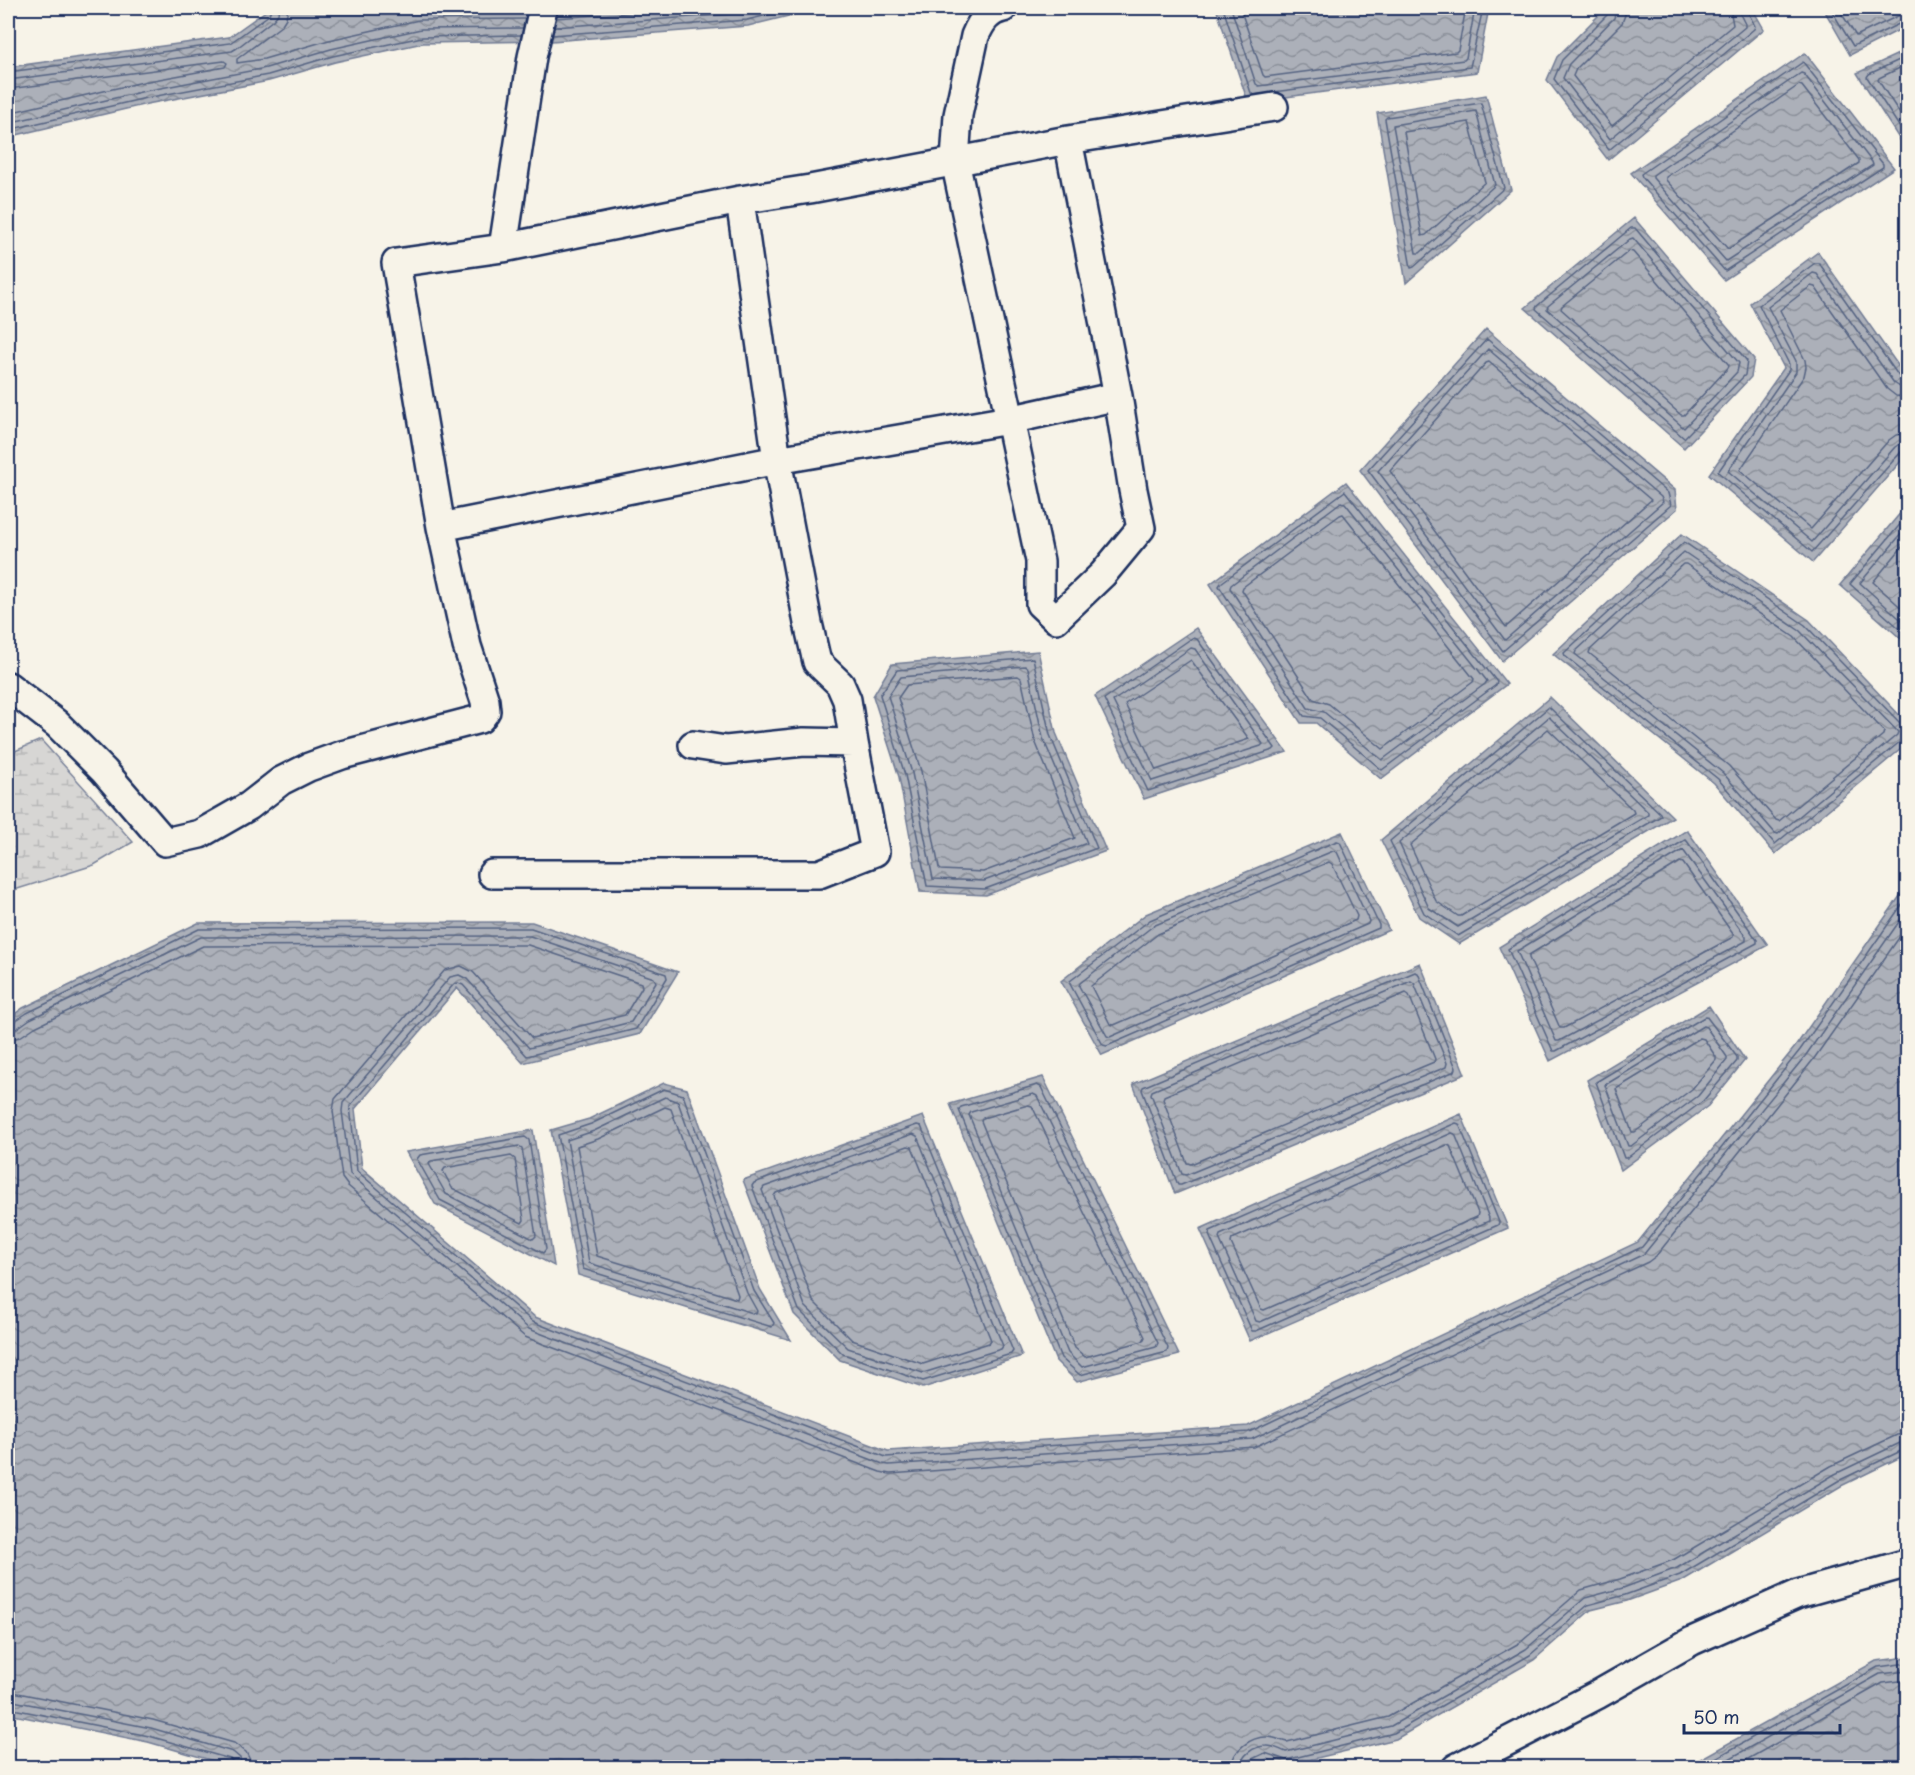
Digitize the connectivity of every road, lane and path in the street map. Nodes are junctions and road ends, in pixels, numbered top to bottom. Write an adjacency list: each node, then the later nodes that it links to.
1 (543, 8): 7 (street)
2 (1002, 8): 5 (street)
3 (1274, 107): 4 (street)
4 (1068, 140): 5 (street); 8 (street)
5 (955, 161): 6 (street); 9 (street)
6 (740, 200): 7 (street); 10 (street)
7 (503, 248): 11 (street)
8 (1118, 396): 9 (street); 9 (street)
9 (1009, 420): 10 (street)
10 (777, 460): 11 (street); 13 (street)
11 (441, 527): 12 (street)
12 (8, 686)
13 (854, 743): 14 (street); 15 (street)
14 (693, 745)
15 (492, 874)
16 (1908, 1563): 17 (street)
17 (1456, 1767)

